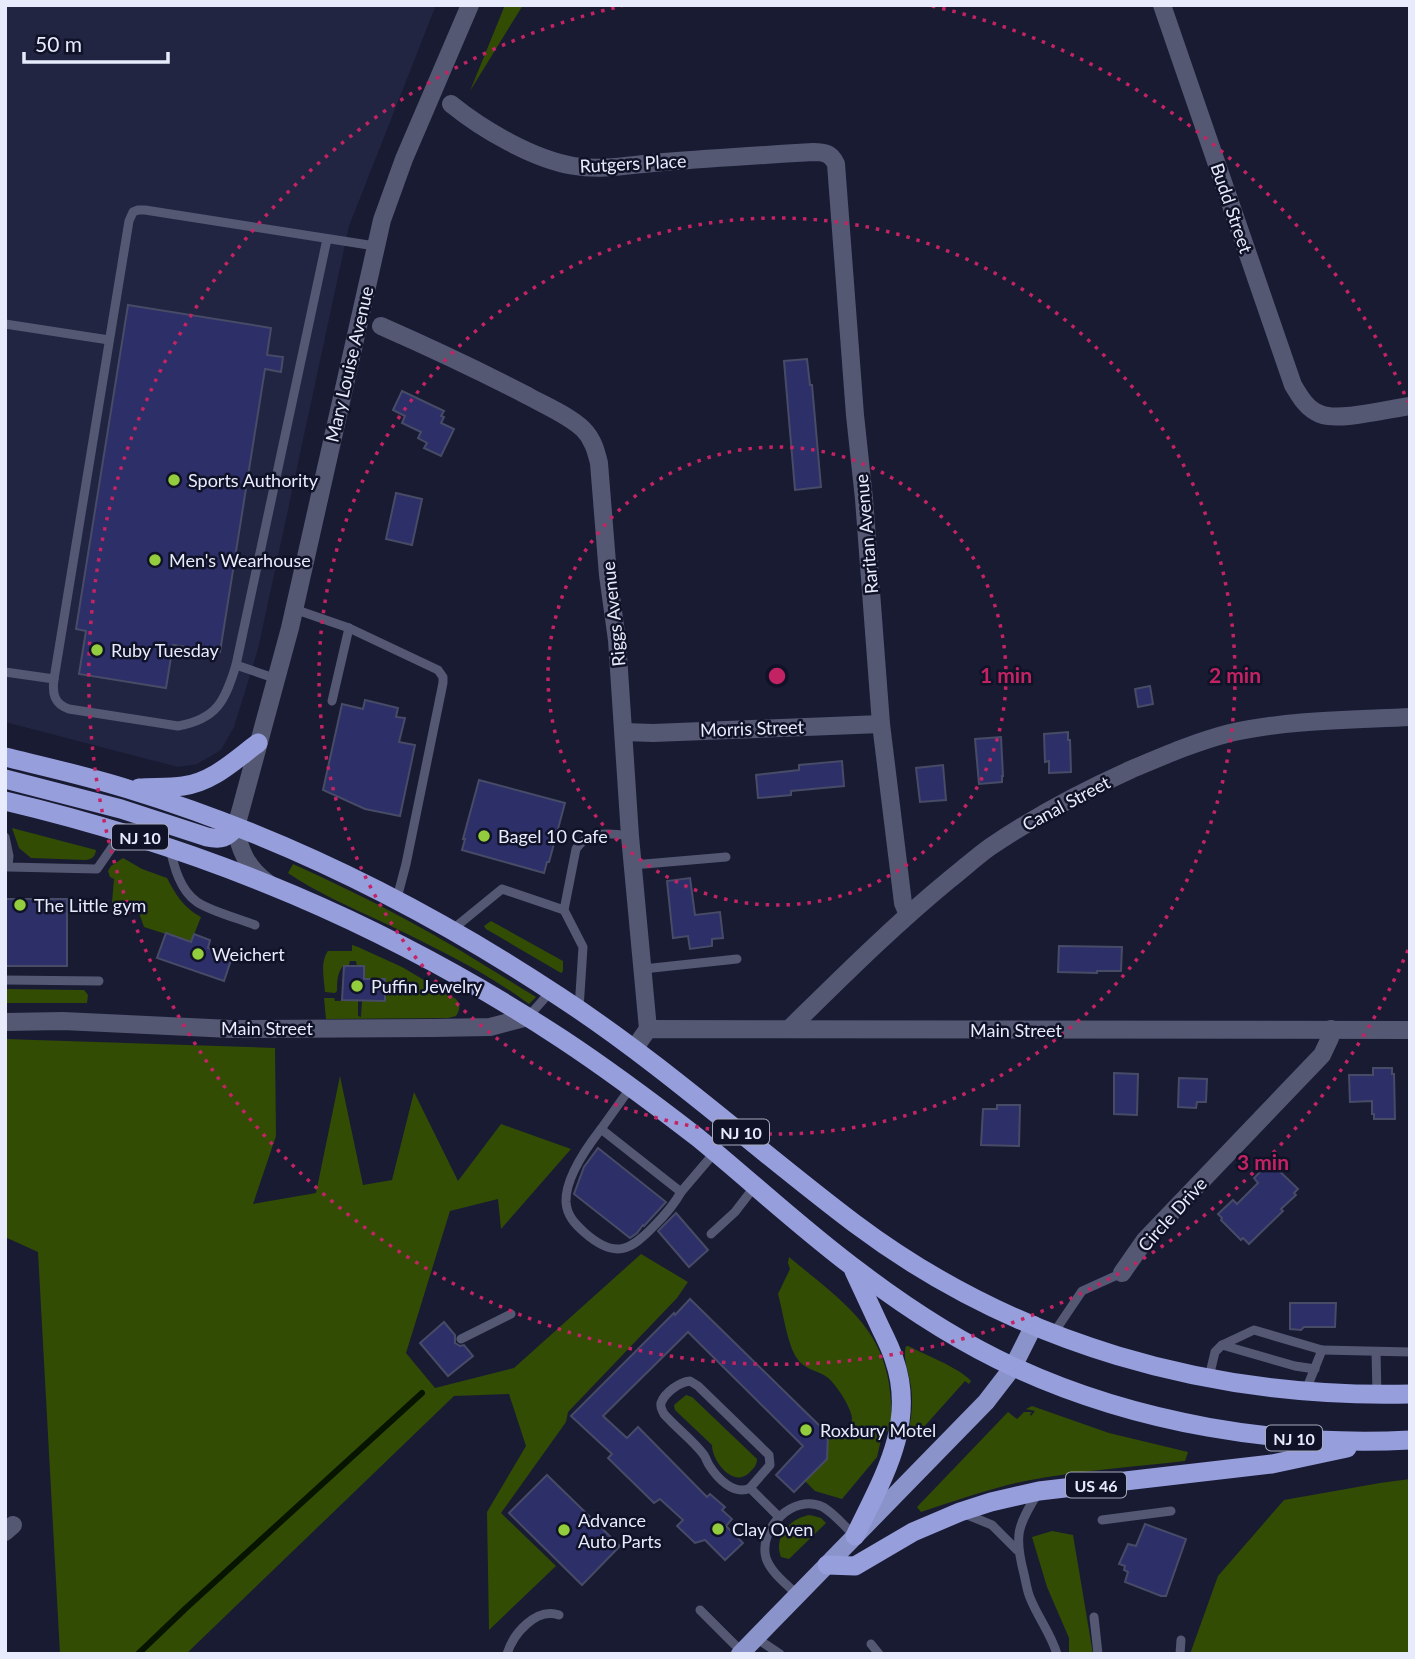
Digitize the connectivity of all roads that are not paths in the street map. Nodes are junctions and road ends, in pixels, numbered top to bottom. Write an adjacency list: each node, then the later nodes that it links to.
1 (470, 5): 6 (street, Mary Louise Avenue)
2 (1162, 5): 10 (street, Budd Street)
3 (452, 104): 4 (street, Rutgers Place)
4 (830, 154): 19 (street, Raritan Avenue)
5 (327, 239): 6 (lane); 9 (lane); 13 (lane)
6 (376, 246): 11 (street, Mary Louise Avenue)
7 (5, 324): 9 (lane)
8 (382, 326): 20 (street, Riggs Avenue)
9 (108, 340): 15 (lane)
10 (1410, 406)
11 (294, 609): 12 (lane); 16 (street, Mary Louise Avenue)
12 (349, 628): 17 (lane); 34 (lane)
13 (236, 665): 15 (lane); 16 (lane)
14 (5, 672): 15 (lane)
15 (54, 679)
16 (277, 679): 21 (street, Mary Louise Avenue)
17 (332, 701)
18 (1410, 717): 36 (street, Canal Street)
19 (881, 724): 20 (street, Morris Street); 36 (street, Raritan Avenue)
20 (624, 732): 28 (street, Riggs Avenue)
21 (258, 743): 24 (highway); 26 (street, Mary Louise Avenue)
22 (5, 757): 24 (highway, NJ 10)
23 (5, 779): 26 (highway)
24 (126, 788): 26 (highway, NJ 10)
25 (5, 801): 27 (highway, NJ 10)
26 (236, 827): 33 (street); 34 (highway, NJ 10)
27 (123, 832): 29 (lane); 30 (highway, NJ 10)
28 (630, 836): 32 (street, Riggs Avenue); 35 (lane)
29 (5, 837)
30 (170, 846): 33 (highway, NJ 10); 37 (lane)
31 (726, 857): 32 (lane)
32 (633, 865): 40 (street, Riggs Avenue)
33 (271, 885): 45 (highway, NJ 10)
34 (397, 898): 38 (highway, NJ 10)
35 (564, 910): 38 (lane); 44 (lane)
36 (908, 915): 48 (street, Canal Street)
37 (255, 925)
38 (453, 929): 43 (highway, NJ 10)
39 (737, 960): 40 (lane)
40 (643, 968): 47 (street, Riggs Avenue)
41 (5, 980): 42 (lane)
42 (99, 981)
43 (551, 991): 44 (highway, NJ 10); 45 (lane)
44 (579, 1010): 51 (highway, NJ 10)
45 (528, 1017): 46 (street, Main Street); 52 (highway, NJ 10)
46 (5, 1022)
47 (648, 1029): 48 (street, Main Street); 51 (street)
48 (789, 1029): 49 (street, Main Street)
49 (1331, 1029): 50 (street, Main Street); 59 (street, Circle Drive)
50 (1410, 1030)
51 (634, 1049): 61 (highway, NJ 10)
52 (631, 1087): 53 (lane); 54 (highway, NJ 10)
53 (601, 1129): 56 (lane); 56 (lane)
54 (715, 1152): 55 (highway, NJ 10); 56 (lane)
55 (755, 1186): 57 (lane); 58 (highway, NJ 10)
56 (681, 1192)
57 (711, 1234)
58 (852, 1267): 68 (highway, NJ 10); 82 (highway)
59 (1122, 1273): 62 (lane)
60 (511, 1314): 63 (lane)
61 (1034, 1325): 62 (highway); 68 (main road)
62 (1053, 1334): 70 (highway)
63 (461, 1339)
64 (1222, 1345): 65 (lane); 69 (lane); 70 (lane)
65 (1322, 1350): 66 (lane); 69 (lane)
66 (1376, 1352): 67 (lane); 73 (lane)
67 (1410, 1352)
68 (1013, 1367): 75 (highway, NJ 10); 82 (main road)
69 (1315, 1369): 71 (lane)
70 (1209, 1379): 71 (highway)
71 (1305, 1392): 73 (highway)
72 (1410, 1394): 73 (highway)
73 (1377, 1395)
74 (1410, 1440): 75 (highway, US 46)
75 (1379, 1442): 77 (highway, US 46)
76 (750, 1488): 76 (lane); 80 (lane)
77 (1039, 1491): 79 (highway, US 46); 83 (lane)
78 (1171, 1511): 81 (lane)
79 (960, 1512): 83 (lane); 84 (highway, US 46)
80 (779, 1517): 82 (lane); 85 (lane)
81 (1102, 1520)
82 (855, 1536): 84 (main road)
83 (1017, 1550): 96 (lane)
84 (827, 1565): 85 (main road)
85 (797, 1595): 89 (main road)
86 (700, 1610): 92 (lane)
87 (559, 1615): 93 (lane)
88 (1094, 1617): 97 (lane)
89 (756, 1638): 92 (main road); 94 (lane)
90 (1181, 1640): 98 (lane)
91 (872, 1644): 95 (lane)
92 (741, 1653)
93 (507, 1654)
94 (780, 1654)
95 (879, 1654)
96 (1057, 1654)
97 (1098, 1654)
98 (1180, 1654)

